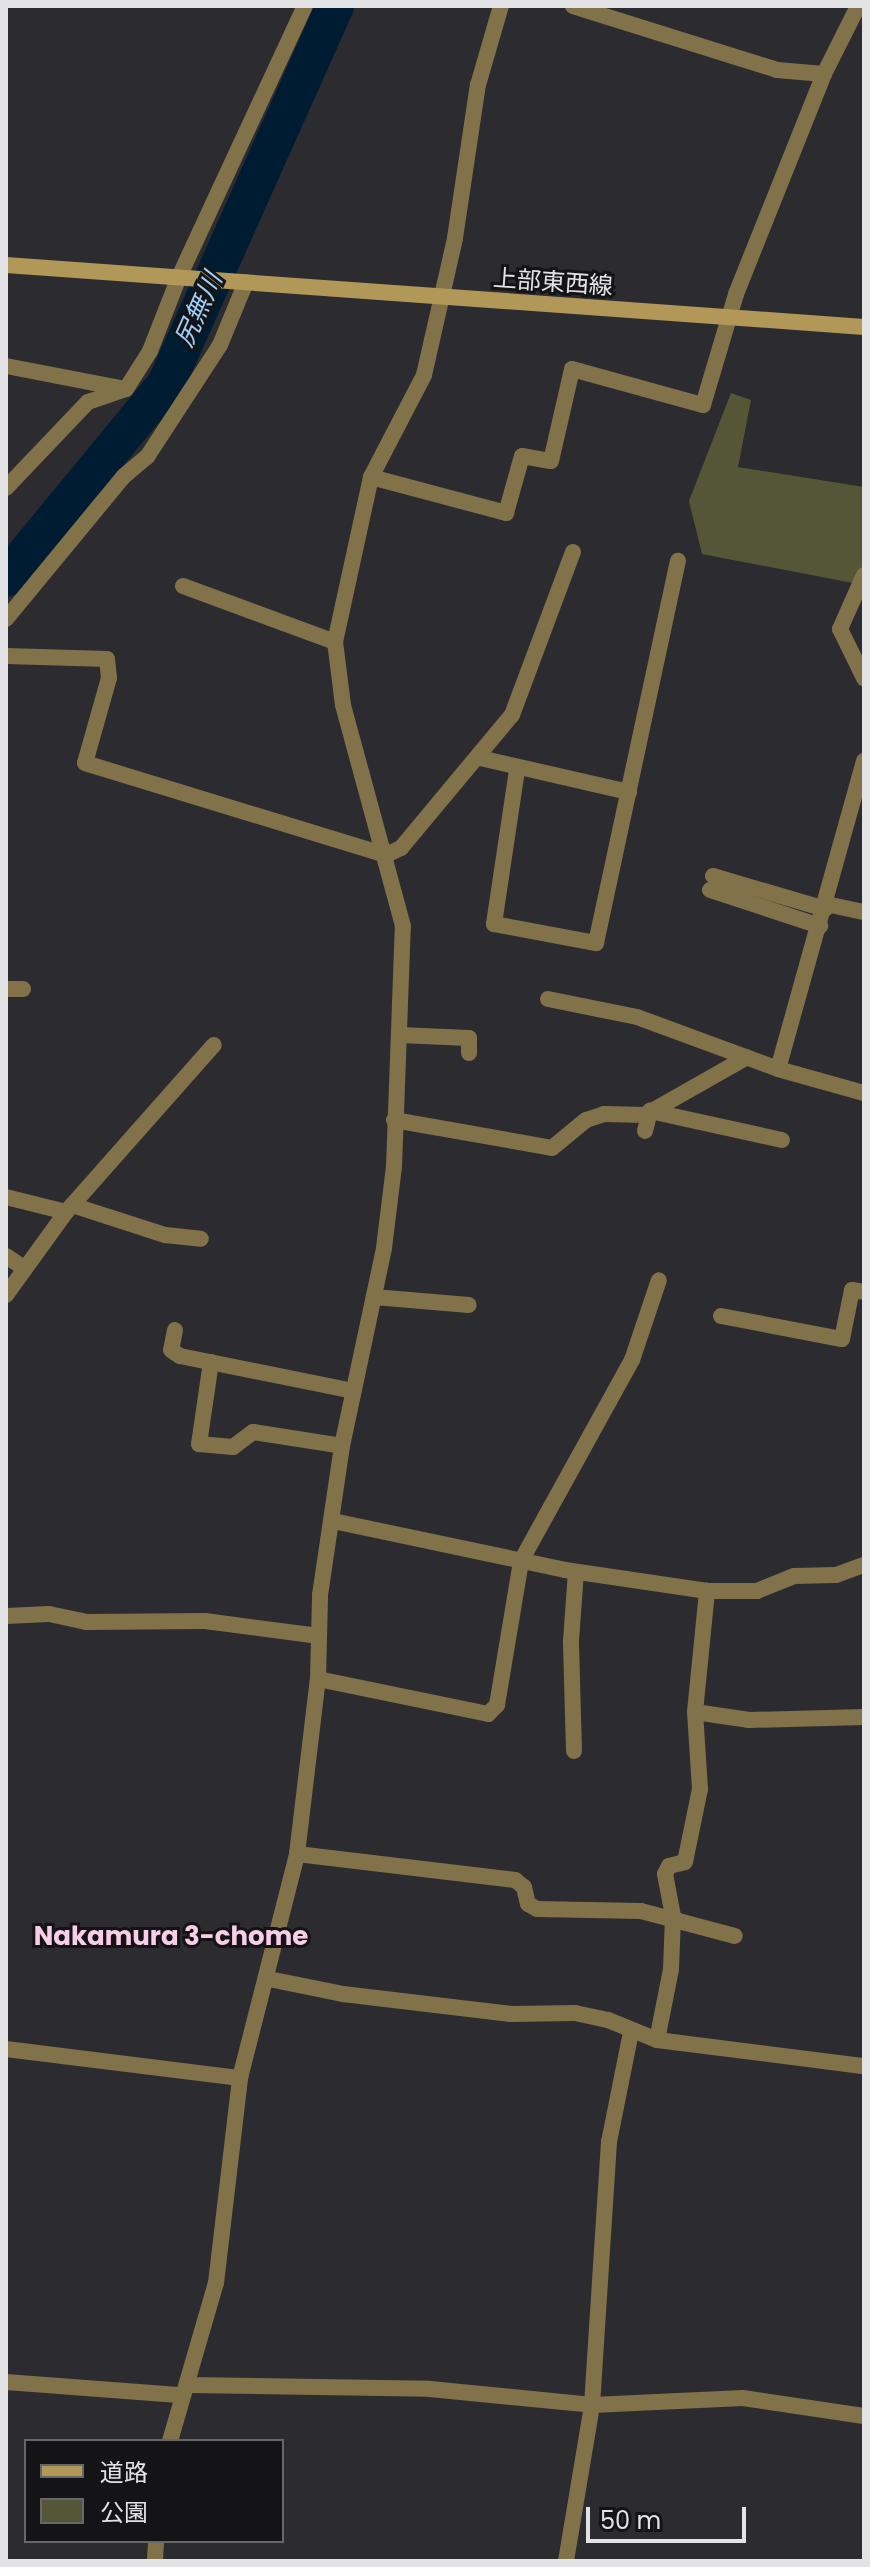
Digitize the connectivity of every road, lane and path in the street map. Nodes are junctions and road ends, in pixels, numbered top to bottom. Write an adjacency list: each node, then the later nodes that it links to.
1 (501, 6): 9 (street)
2 (573, 6): 5 (street)
3 (858, 6): 5 (street)
4 (303, 7): 7 (street)
5 (824, 74): 10 (street)
6 (6, 265): 7 (street)
7 (186, 278): 8 (street, 上部東西線); 13 (street)
8 (242, 282): 9 (street, 上部東西線); 20 (street)
9 (441, 298): 10 (street, 上部東西線); 14 (street)
10 (732, 319): 11 (street, 上部東西線); 14 (street)
11 (864, 327)
12 (6, 366): 13 (street)
13 (126, 389): 15 (street)
14 (371, 477): 21 (street)
15 (6, 488)
16 (573, 552): 24 (street)
17 (678, 561): 27 (street)
18 (864, 575): 23 (street)
19 (183, 586): 21 (street)
20 (6, 619)
21 (335, 642): 28 (street)
22 (6, 656): 28 (street)
23 (864, 678)
24 (480, 758): 26 (street); 28 (street)
25 (864, 761): 31 (street)
26 (517, 770): 27 (street); 27 (street)
27 (629, 792)
28 (386, 855): 33 (street)
29 (712, 883): 31 (street)
30 (864, 912): 31 (street)
31 (824, 913): 37 (street)
32 (548, 999): 36 (street)
33 (399, 1035): 35 (street); 40 (street)
34 (214, 1045): 44 (street)
35 (469, 1053)
36 (747, 1057): 37 (street); 39 (street)
37 (778, 1069): 38 (street)
38 (864, 1093)
39 (650, 1111): 40 (street); 41 (street); 42 (street)
40 (394, 1120): 51 (street)
41 (645, 1131)
42 (782, 1140)
43 (6, 1197): 44 (street)
44 (69, 1208): 45 (street); 47 (street)
45 (201, 1239)
46 (6, 1256): 47 (street)
47 (24, 1268): 50 (street)
48 (659, 1280): 59 (street)
49 (864, 1292): 53 (street)
50 (6, 1295)
51 (374, 1297): 52 (street); 56 (street)
52 (469, 1305)
53 (721, 1316)
54 (175, 1330): 55 (street)
55 (211, 1362): 56 (street); 57 (street)
56 (354, 1391): 57 (street)
57 (342, 1446): 58 (street)
58 (333, 1521): 59 (street); 64 (street)
59 (521, 1561): 61 (street); 65 (street)
60 (864, 1565): 62 (street)
61 (576, 1572): 62 (street); 68 (street)
62 (707, 1591): 66 (street)
63 (6, 1616): 64 (street)
64 (319, 1636): 65 (street)
65 (318, 1679): 69 (street)
66 (695, 1712): 67 (street); 70 (street)
67 (864, 1717)
68 (574, 1751)
69 (297, 1854): 70 (street); 72 (street)
70 (673, 1916): 71 (street); 74 (street)
71 (735, 1936)
72 (269, 1979): 73 (street); 77 (street)
73 (631, 2032): 74 (street); 80 (street)
74 (657, 2040): 76 (street)
75 (6, 2049): 77 (street)
76 (864, 2066)
77 (240, 2078): 79 (street)
78 (6, 2382): 79 (street)
79 (183, 2390): 80 (street); 82 (street)
80 (592, 2405): 81 (street); 83 (street)
81 (864, 2416)
82 (171, 2439)
83 (566, 2561)

